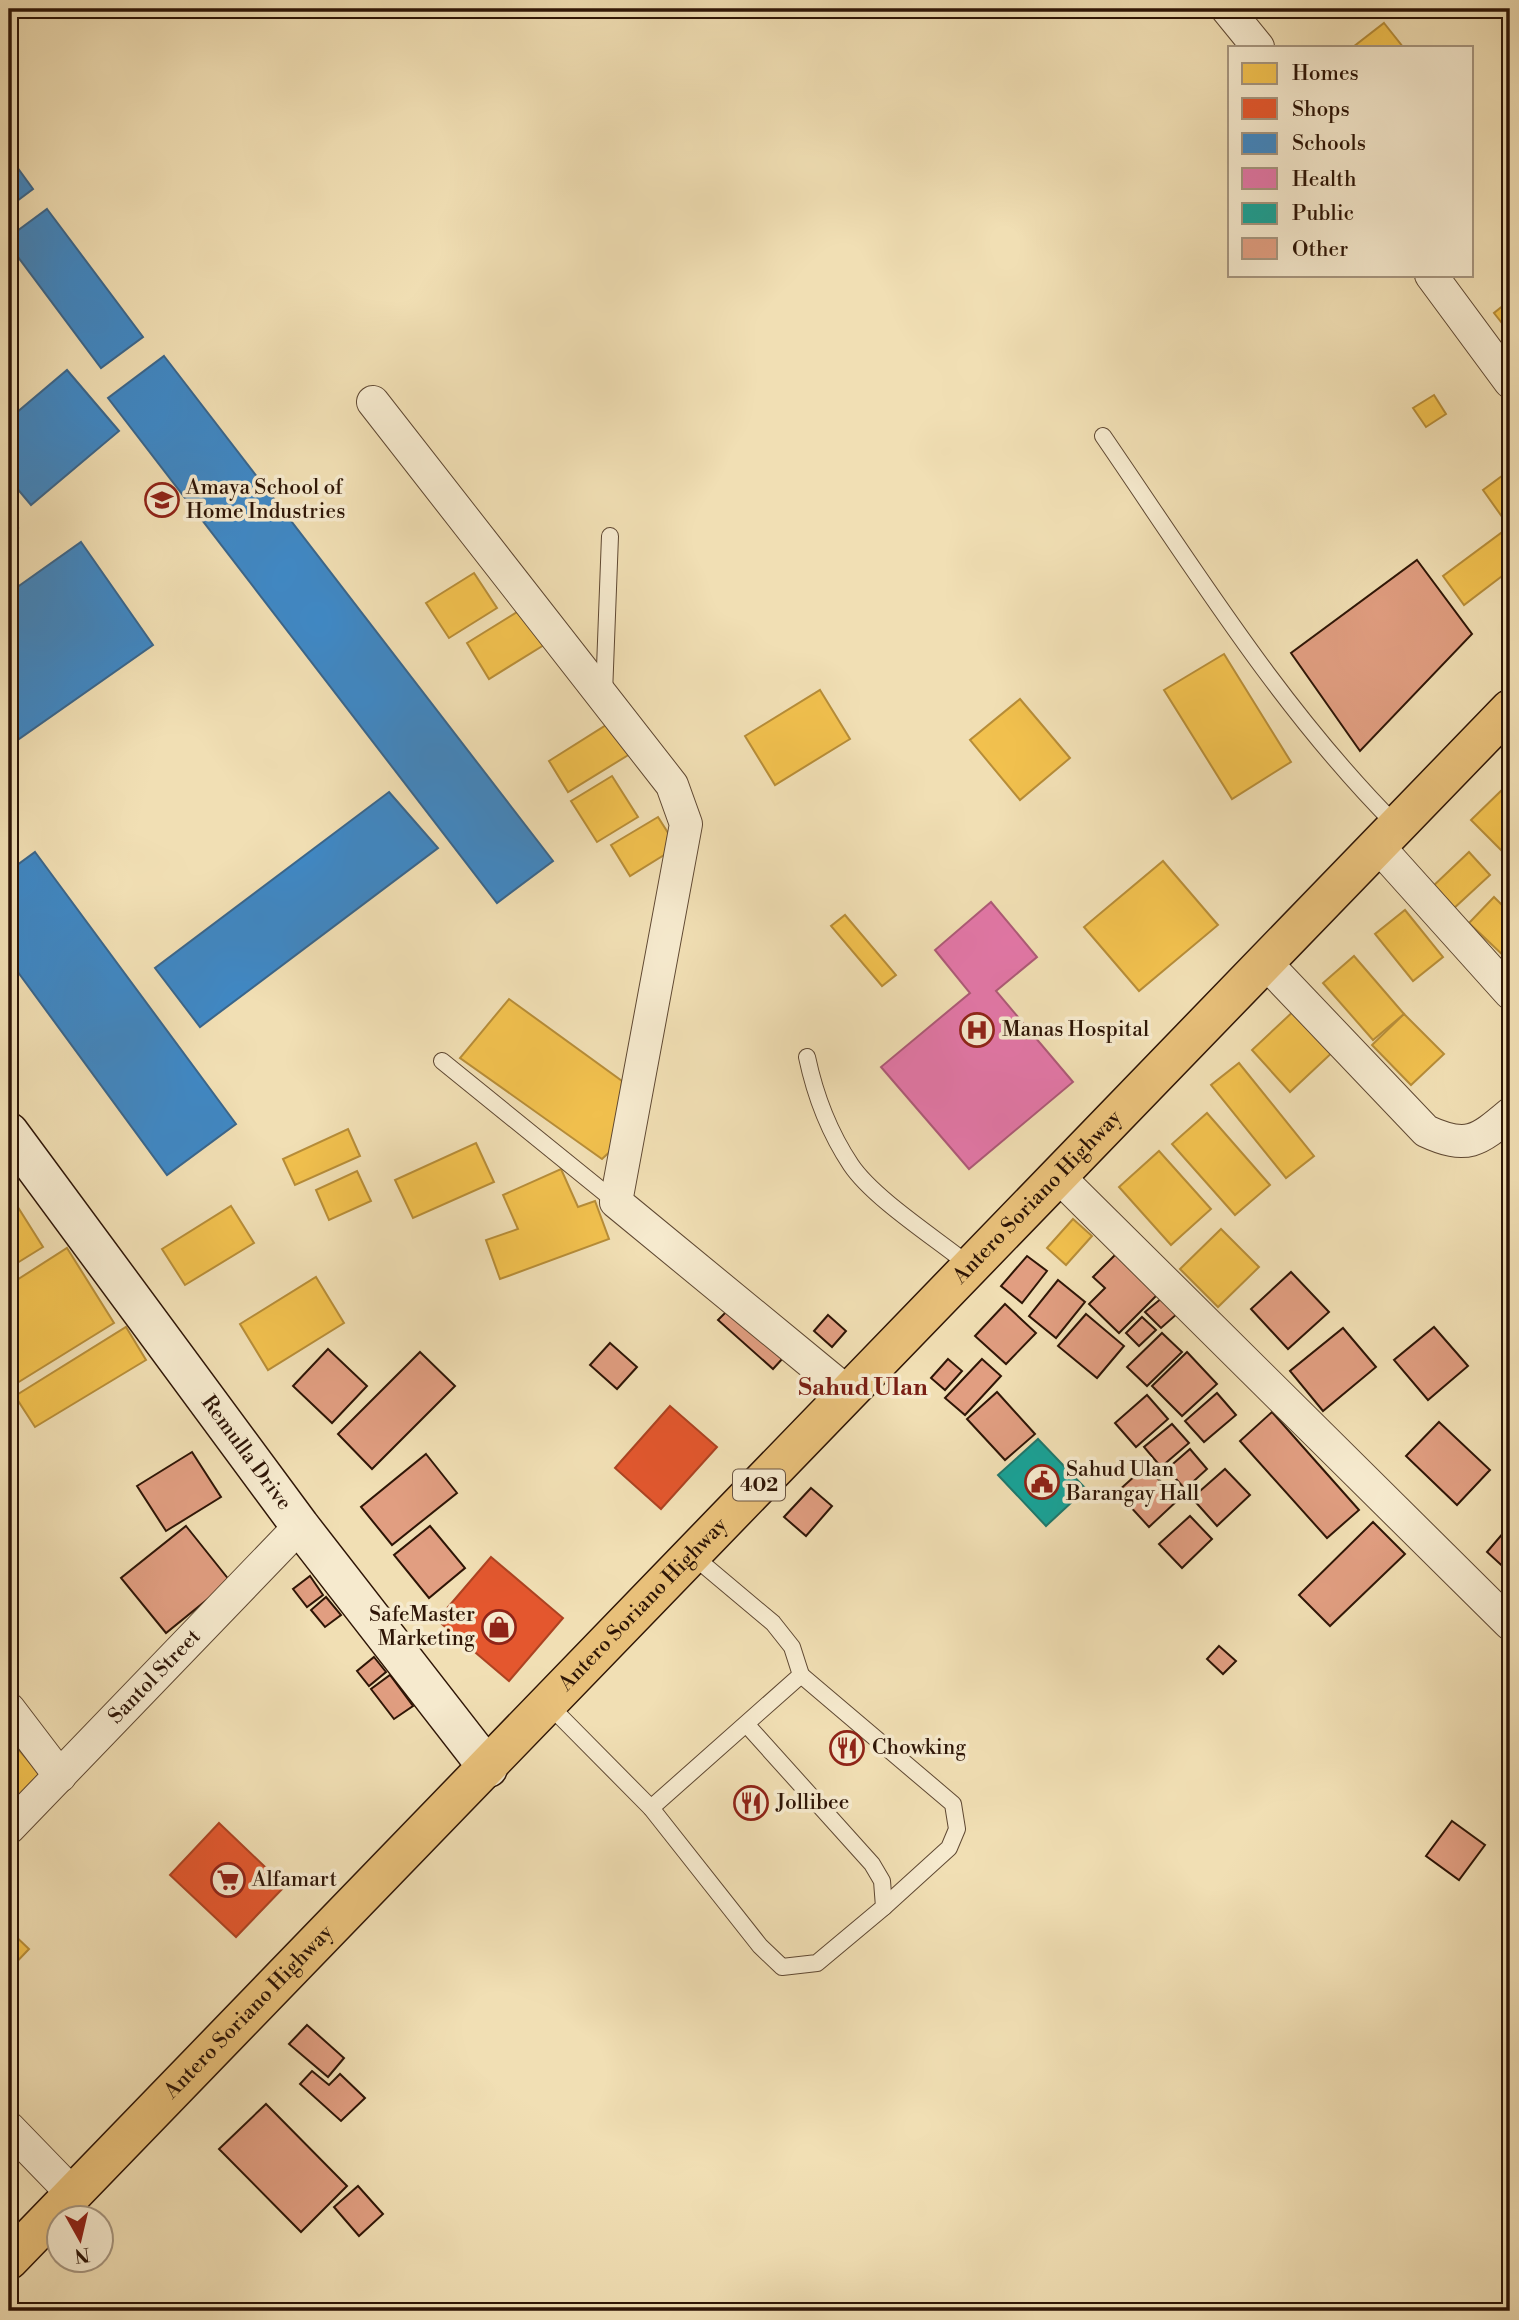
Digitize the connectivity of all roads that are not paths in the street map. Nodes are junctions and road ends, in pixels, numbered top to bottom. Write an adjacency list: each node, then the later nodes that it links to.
1 (1227, 9): 2 (street)
2 (1257, 46)
3 (1432, 276): 4 (street)
4 (1510, 382)
5 (373, 402): 8 (street)
6 (1103, 436): 10 (lane)
7 (610, 536): 8 (lane)
8 (604, 700): 18 (street)
9 (1510, 709): 10 (main road, Antero Soriano Highway / 402)
10 (1387, 836): 11 (main road, Antero Soriano Highway / 402); 12 (street)
11 (1265, 962): 15 (street); 17 (main road, Antero Soriano Highway / 402)
12 (1510, 993)
13 (807, 1057): 19 (lane)
14 (442, 1061): 18 (lane)
15 (1510, 1114)
16 (9, 1132): 21 (main road, Remulla Drive)
17 (1057, 1175): 19 (main road, Antero Soriano Highway / 402); 23 (street)
18 (616, 1202): 20 (street)
19 (970, 1266): 20 (main road, Antero Soriano Highway / 402)
20 (847, 1392): 22 (main road, Antero Soriano Highway / 402)
21 (300, 1526): 28 (main road, Remulla Drive); 29 (street, Santol Street)
22 (692, 1555): 24 (lane); 25 (main road, Antero Soriano Highway / 402)
23 (1510, 1625)
24 (801, 1675): 27 (lane); 32 (lane)
25 (549, 1705): 28 (main road, Antero Soriano Highway / 402); 30 (lane)
26 (9, 1709): 29 (street)
27 (747, 1725): 30 (lane); 32 (lane)
28 (488, 1769): 34 (main road, Antero Soriano Highway / 402)
29 (60, 1776): 31 (street, Santol Street)
30 (651, 1808): 32 (lane)
31 (9, 1828)
32 (884, 1907)
33 (9, 2129): 34 (street)
34 (73, 2194): 35 (main road, Antero Soriano Highway / 402)
35 (9, 2260)

